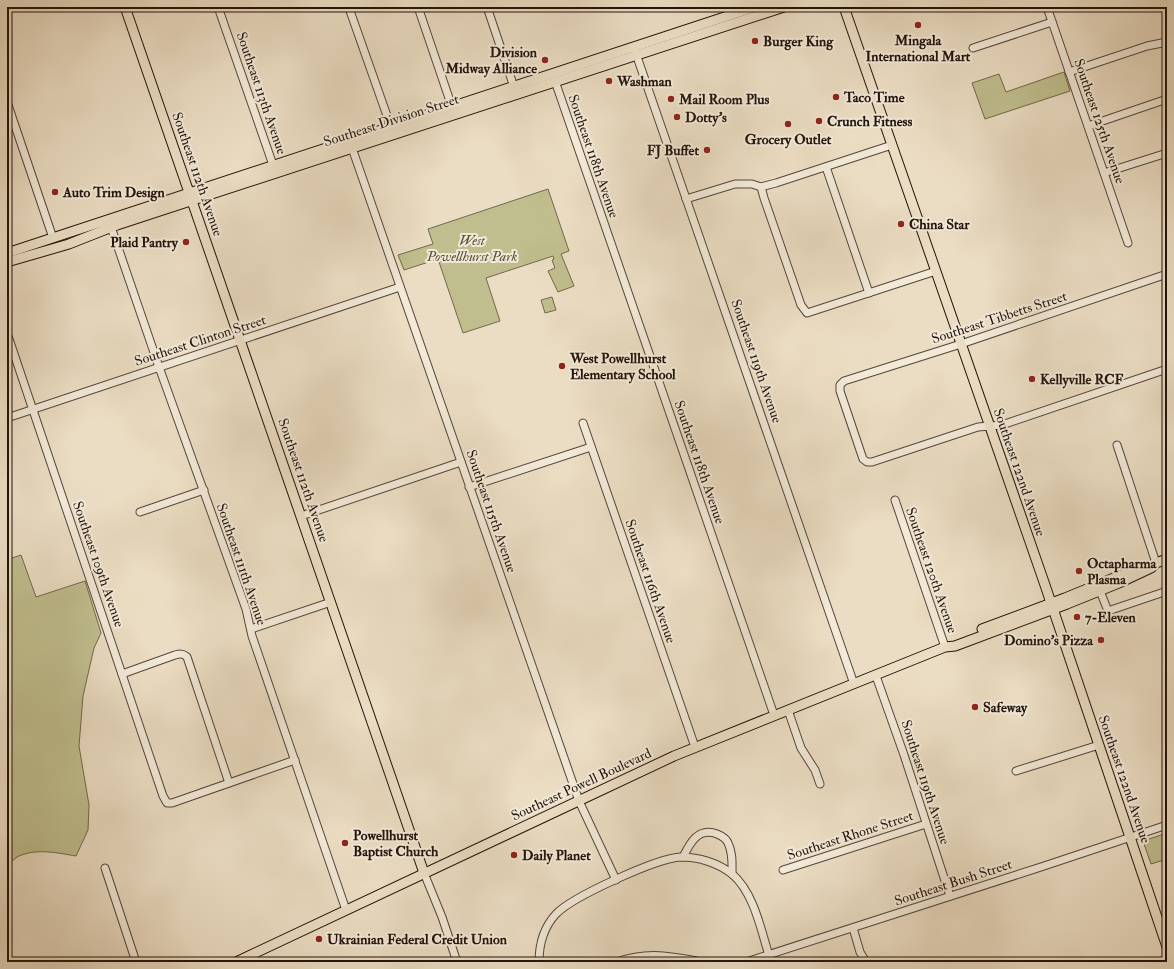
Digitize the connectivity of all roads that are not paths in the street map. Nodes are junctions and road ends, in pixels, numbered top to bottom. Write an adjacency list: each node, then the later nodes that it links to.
1 (125, 7): 31 (main road, Southeast 112th Avenue)
2 (218, 7): 27 (street, Southeast 113th Avenue)
3 (418, 7): 21 (street)
4 (487, 7): 18 (street)
5 (784, 7): 9 (main road, Southeast Division Street)
6 (844, 7): 24 (main road, Southeast 122nd Avenue)
7 (1047, 7): 10 (street, Southeast 125th Avenue)
8 (351, 8): 23 (street)
9 (755, 9): 13 (main road, Southeast Division Street)
10 (1052, 22): 12 (street); 16 (street, Southeast 125th Avenue)
11 (1167, 42): 16 (street)
12 (973, 48)
13 (635, 51): 14 (main road, Southeast Division Street); 15 (main road, Southeast Division Street); 32 (street, Southeast 119th Avenue)
14 (613, 53): 15 (main road); 18 (main road, Southeast Division Street)
15 (588, 71): 17 (main road, Southeast Division Street)
16 (1069, 72): 22 (street, Southeast 125th Avenue)
17 (555, 81): 18 (main road, Southeast Division Street); 72 (street, Southeast 118th Avenue)
18 (515, 90): 21 (main road, Southeast Division Street); 25 (main road, Southeast Division Street)
19 (1167, 99): 22 (street)
20 (7, 102): 34 (street)
21 (452, 106): 23 (main road, Southeast Division Street)
22 (1088, 126): 29 (street, Southeast 125th Avenue)
23 (391, 127): 27 (main road, Southeast Division Street)
24 (892, 144): 28 (street); 39 (main road, Southeast 122nd Avenue)
25 (352, 148): 31 (main road, Southeast Division Street); 41 (street, Southeast 115th Avenue)
26 (1167, 152): 29 (street)
27 (273, 165): 31 (main road, Southeast Division Street)
28 (826, 167): 30 (street); 42 (street)
29 (1104, 173): 35 (street, Southeast 125th Avenue)
30 (761, 187): 32 (street); 42 (street)
31 (191, 196): 33 (main road, Southeast Division Street); 34 (main road, Southeast Division Street); 44 (main road, Southeast 112th Avenue)
32 (686, 199): 70 (street, Southeast 119th Avenue)
33 (111, 227): 37 (main road, Southeast Division Street); 46 (street, Southeast 111th Avenue)
34 (53, 238): 36 (main road, Southeast Division Street); 37 (main road)
35 (1128, 243)
36 (7, 253)
37 (21, 258): 38 (main road, Southeast Division Street)
38 (7, 262)
39 (936, 270): 42 (street); 45 (main road, Southeast 122nd Avenue)
40 (1167, 274): 45 (street, Southeast Tibbetts Street)
41 (400, 287): 44 (street, Southeast Clinton Street); 54 (street, Southeast 115th Avenue)
42 (869, 293)
43 (7, 333): 48 (street, Southeast 109th Avenue)
44 (241, 340): 46 (street, Southeast Clinton Street); 59 (main road, Southeast 112th Avenue)
45 (961, 344): 51 (main road, Southeast 122nd Avenue); 51 (street, Southeast Tibbetts Street)
46 (159, 367): 48 (street, Southeast Clinton Street); 56 (street, Southeast 111th Avenue)
47 (1167, 369): 51 (street)
48 (33, 409): 49 (street, Southeast Clinton Street); 68 (street, Southeast 109th Avenue)
49 (7, 418)
50 (583, 423): 53 (street, Southeast 116th Avenue)
51 (990, 426): 65 (main road, Southeast 122nd Avenue)
52 (1117, 445): 61 (street)
53 (591, 447): 55 (street); 74 (street, Southeast 116th Avenue)
54 (461, 462): 55 (street, Southeast 115th Avenue); 59 (street)
55 (469, 487): 79 (street, Southeast 115th Avenue)
56 (204, 490): 58 (street); 66 (street, Southeast 111th Avenue)
57 (895, 500): 67 (street, Southeast 120th Avenue)
58 (140, 512)
59 (301, 516): 64 (main road, Southeast 112th Avenue)
60 (1167, 559): 61 (main road, Southeast Powell Boulevard)
61 (1156, 564): 62 (main road, Southeast Powell Boulevard); 65 (main road, Southeast Powell Boulevard)
62 (1100, 591): 63 (street); 65 (main road, Southeast Powell Boulevard)
63 (1167, 591)
64 (331, 602): 66 (street); 86 (main road, Southeast 112th Avenue)
65 (1052, 606): 67 (main road, Southeast Powell Boulevard); 73 (main road, Southeast 122nd Avenue)
66 (251, 629): 75 (street, Southeast 111th Avenue)
67 (945, 647): 69 (main road, Southeast Powell Boulevard)
68 (122, 674): 77 (street); 77 (street, Southeast 109th Avenue)
69 (876, 676): 70 (main road, Southeast Powell Boulevard); 80 (street, Southeast 119th Avenue)
70 (854, 684): 71 (main road, Southeast Powell Boulevard)
71 (788, 710): 72 (main road, Southeast Powell Boulevard); 78 (street)
72 (774, 715): 74 (main road, Southeast Powell Boulevard)
73 (1099, 745): 76 (street); 82 (main road, Southeast 122nd Avenue)
74 (695, 747): 79 (main road, Southeast Powell Boulevard)
75 (295, 760): 77 (street); 90 (street, Southeast 111th Avenue)
76 (1016, 771)
77 (229, 783)
78 (820, 784)
79 (579, 800): 86 (main road, Southeast Powell Boulevard); 88 (street, Southeast 115th Avenue)
80 (926, 824): 85 (street, Southeast Rhone Street); 89 (street, Southeast 119th Avenue)
81 (1167, 825): 82 (street, Southeast Bush Street)
82 (1130, 837): 89 (street, Southeast Bush Street); 92 (main road, Southeast 122nd Avenue)
83 (683, 857): 87 (street); 87 (street); 88 (street)
84 (105, 868): 94 (street)
85 (783, 870)
86 (424, 873): 90 (main road, Southeast Powell Boulevard); 96 (street, Southeast 112th Avenue)
87 (732, 874): 93 (street)
88 (616, 880): 97 (street)
89 (950, 896): 91 (street, Southeast Bush Street)
90 (346, 910): 95 (main road, Southeast Powell Boulevard)
91 (853, 928): 93 (street, Southeast Bush Street); 101 (street)
92 (1167, 947)
93 (770, 959): 100 (street, Southeast Bush Street)
94 (136, 962)
95 (236, 962)
96 (457, 962)
97 (539, 962)
98 (617, 962): 99 (street)
99 (702, 962)
100 (746, 962)
101 (866, 962)

